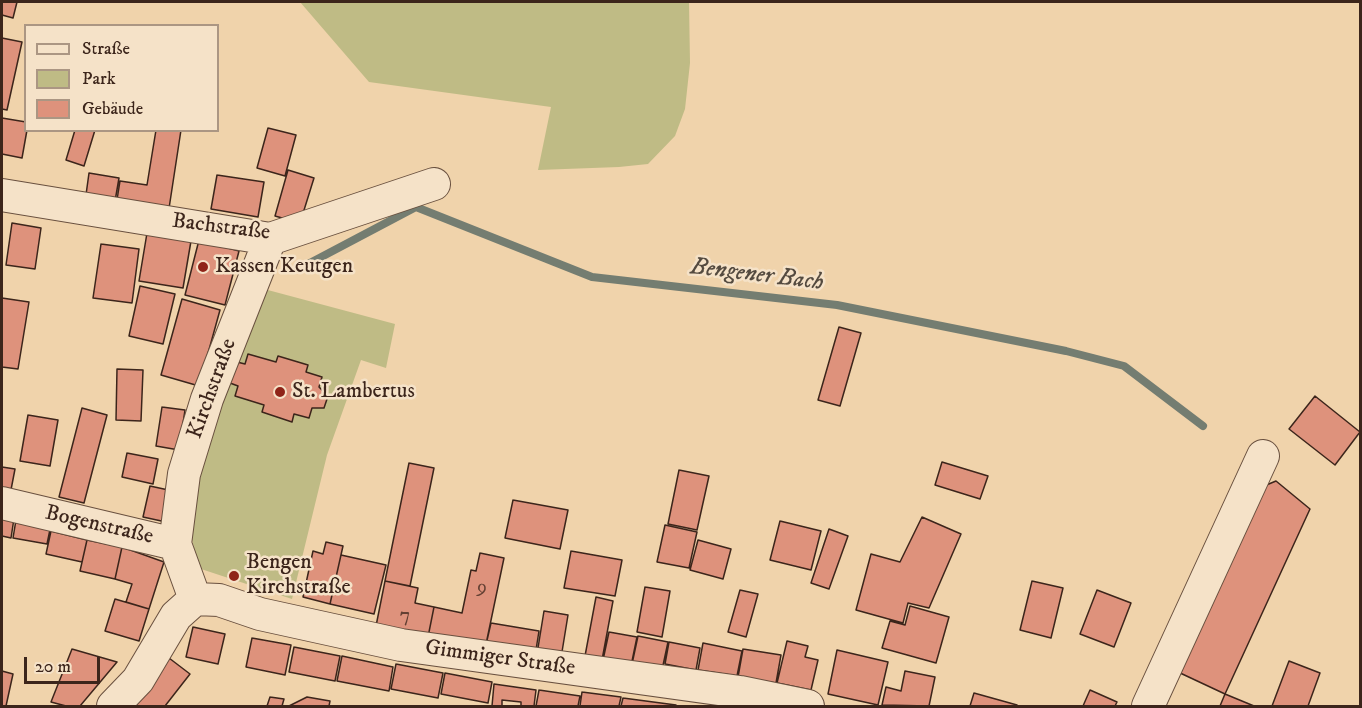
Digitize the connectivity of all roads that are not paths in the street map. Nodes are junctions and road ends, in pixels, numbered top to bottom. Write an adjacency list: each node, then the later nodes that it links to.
1 (434, 184): 3 (street, Bachstraße)
2 (2, 195): 3 (street, Bachstraße)
3 (270, 239): 6 (street, Kirchstraße)
4 (1263, 456): 10 (street)
5 (2, 503): 6 (street, Bogenstraße)
6 (175, 544): 7 (street, Bogenstraße)
7 (195, 599): 8 (street); 9 (street, Gimmiger Straße)
8 (113, 706)
9 (808, 706)
10 (1148, 706)

